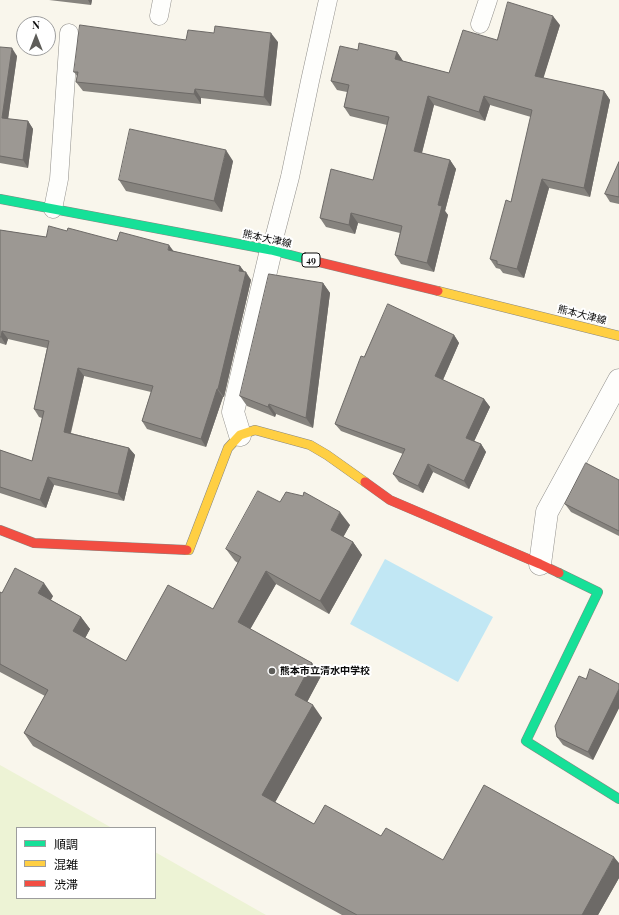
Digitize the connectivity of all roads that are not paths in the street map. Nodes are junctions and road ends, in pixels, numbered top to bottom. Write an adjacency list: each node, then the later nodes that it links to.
1 (328, 0): 7 (lane)
2 (488, 0): 3 (lane)
3 (480, 24)
4 (69, 33): 6 (lane)
5 (0, 200): 6 (street, 熊本大津線 / 49)
6 (53, 209): 7 (street, 熊本大津線 / 49)
7 (271, 250): 8 (street, 熊本大津線 / 49); 10 (street)
8 (619, 336)
9 (619, 380): 12 (street)
10 (240, 434): 11 (street); 12 (street)
11 (0, 530)
12 (540, 564): 13 (street)
13 (619, 799)

